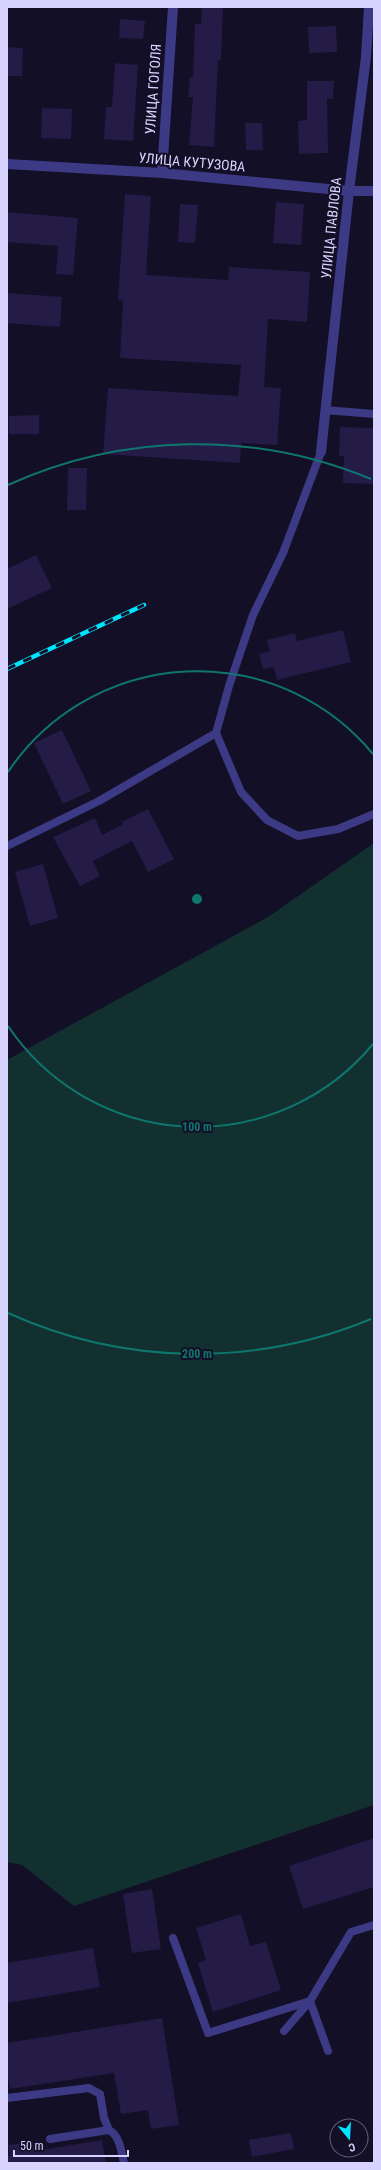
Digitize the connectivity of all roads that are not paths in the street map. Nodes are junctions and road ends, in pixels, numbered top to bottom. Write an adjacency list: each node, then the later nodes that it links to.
1 (173, 7): 4 (street, УЛИЦА ГОГОЛЯ)
2 (369, 7): 5 (street, УЛИЦА ПАВЛОВА)
3 (7, 164): 4 (street, УЛИЦА КУТУЗОВА)
4 (162, 173): 5 (street, УЛИЦА КУТУЗОВА)
5 (349, 191): 6 (street, УЛИЦА КУТУЗОВА); 7 (street, УЛИЦА ПАВЛОВА)
6 (374, 191)
7 (325, 410): 8 (lane); 9 (street, УЛИЦА ПАВЛОВА)
8 (374, 414)
9 (320, 452): 10 (lane)
10 (216, 734): 11 (lane); 12 (lane)
11 (374, 814)
12 (7, 846)
13 (374, 1925): 15 (lane)
14 (173, 1938): 15 (lane)
15 (310, 2000): 16 (lane); 17 (lane)
16 (284, 2032)
17 (328, 2051)
18 (7, 2098): 19 (lane)
19 (109, 2130): 20 (lane); 21 (lane)
20 (50, 2139)
21 (124, 2163)

